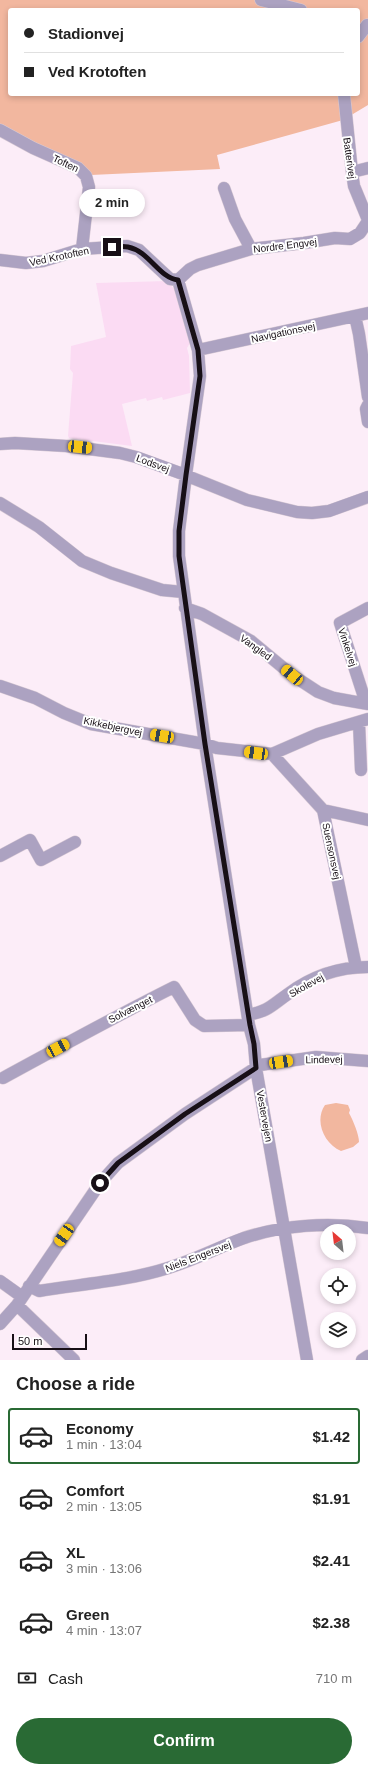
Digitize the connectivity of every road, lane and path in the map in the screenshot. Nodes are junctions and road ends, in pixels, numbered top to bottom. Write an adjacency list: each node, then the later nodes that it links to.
1 (261, 0): 2 (street)
2 (293, 8)
3 (344, 96): 6 (street, Batterivej)
4 (0, 130): 9 (street, Toften)
5 (368, 168): 6 (street)
6 (352, 172): 8 (street, Batterivej)
7 (224, 188): 10 (street)
8 (368, 220): 10 (street, Nordre Engvej)
9 (82, 249): 11 (street, Ved Krotoften); 12 (street, Ved Krotoften)
10 (250, 249): 12 (street, Nordre Engvej)
11 (0, 260)
12 (178, 280): 15 (street, Vestervejen)
13 (368, 313): 14 (street, Navigationsvej)
14 (355, 316): 15 (street, Navigationsvej); 16 (street)
15 (198, 350): 20 (street, Vestervejen)
16 (368, 397)
17 (368, 405): 18 (street)
18 (368, 422)
19 (0, 444): 20 (street, Lodsvej)
20 (186, 475): 21 (street, Lodsvej); 23 (street, Vestervejen)
21 (368, 497)
22 (0, 503): 23 (street)
23 (183, 592): 24 (street, Vestervejen)
24 (185, 608): 27 (street, Vangled); 29 (street, Vestervejen)
25 (368, 608): 27 (street, Vinkelvej)
26 (0, 686): 29 (street, Kikkebjergvej)
27 (366, 703)
28 (363, 721): 30 (street, Kikkebjergvej); 31 (street)
29 (205, 744): 30 (street, Kikkebjergvej); 37 (street, Vestervejen)
30 (272, 754): 32 (street, Suensonsvej)
31 (361, 770)
32 (323, 810): 33 (street); 36 (street, Suensonsvej)
33 (368, 820)
34 (75, 842): 35 (street)
35 (0, 856)
36 (362, 967): 37 (street, Skolevej)
37 (249, 1020): 39 (street, Vestervejen); 40 (street, Solvænget)
38 (368, 1061): 39 (street, Lindevej)
39 (256, 1068): 42 (street, Vestervejen); 44 (street, Lindevej)
40 (3, 1078)
41 (368, 1228): 42 (street, Niels Engersvej)
42 (284, 1229): 44 (street, Niels Engersvej); 48 (street, Vestervejen)
43 (0, 1281): 44 (street)
44 (22, 1296): 45 (street, Lindevej); 47 (street)
45 (0, 1324)
46 (368, 1356): 49 (street)
47 (74, 1360)
48 (307, 1360)
49 (362, 1360)

